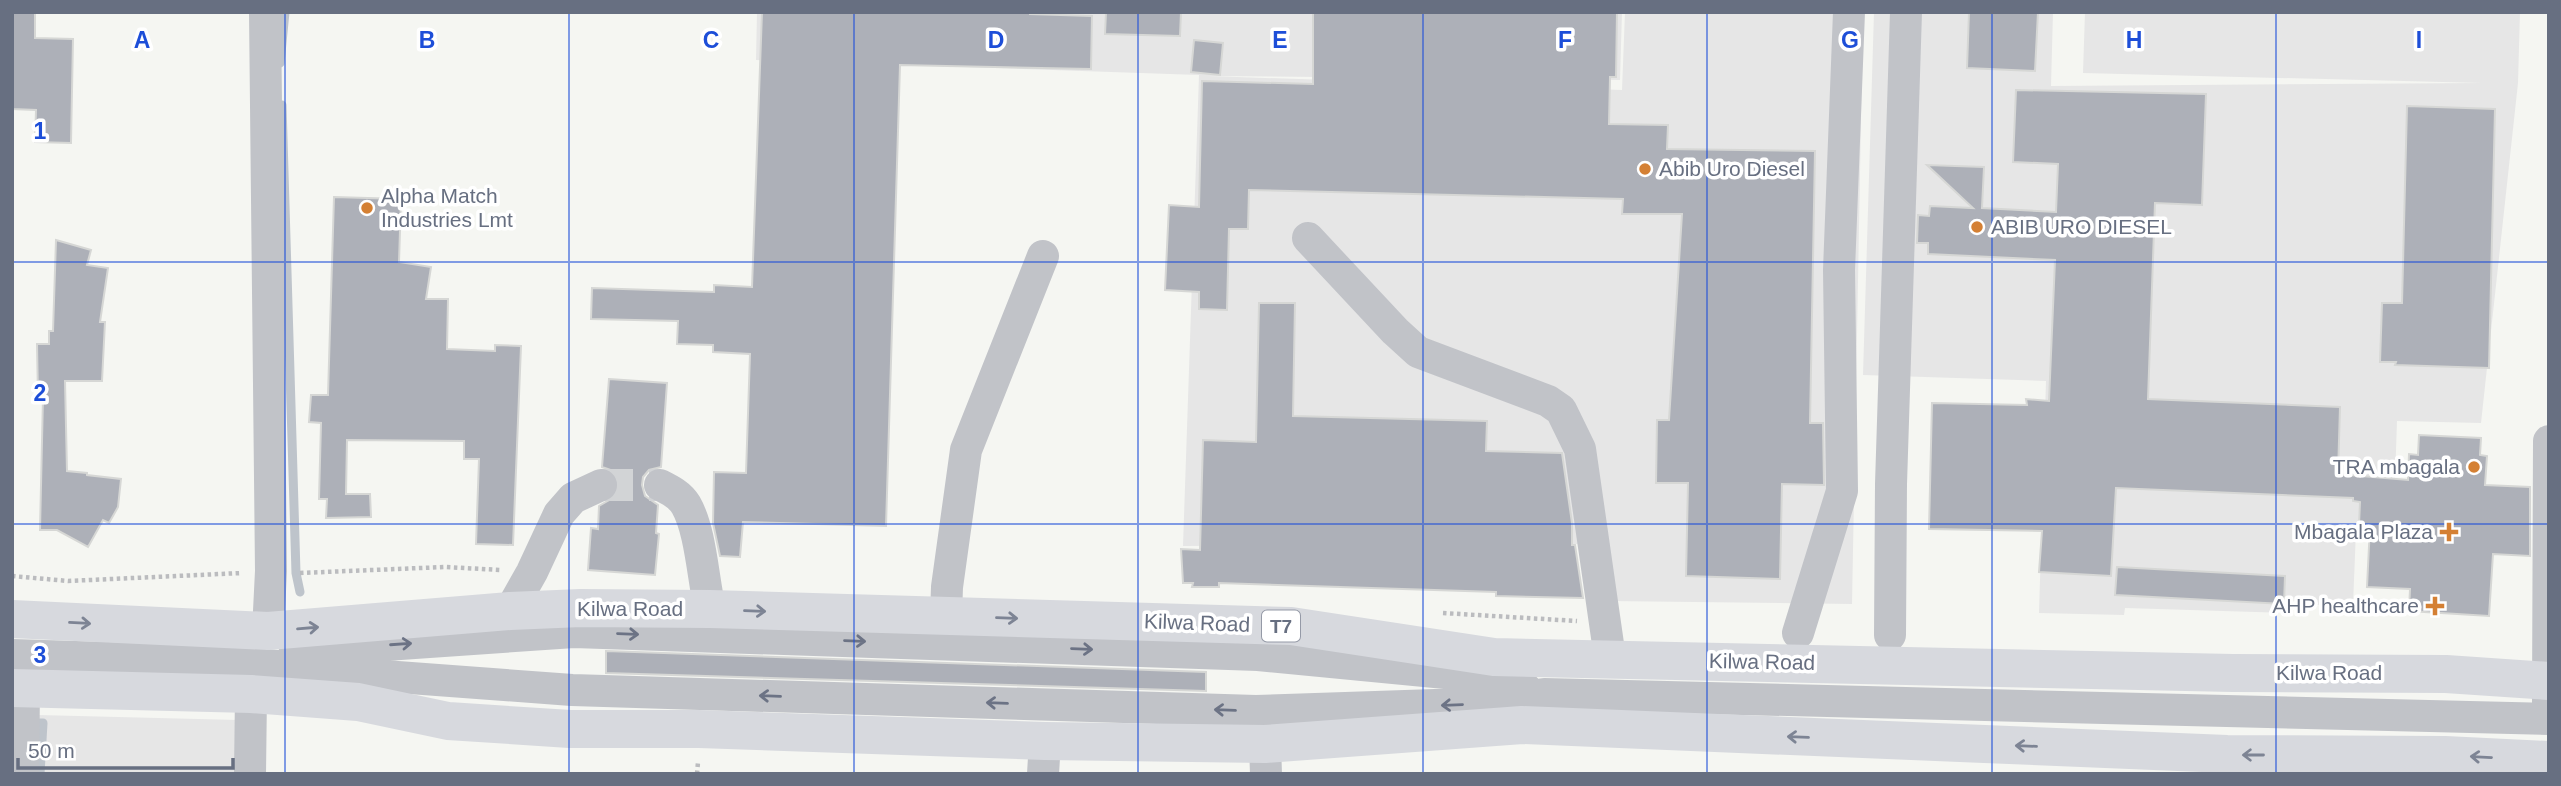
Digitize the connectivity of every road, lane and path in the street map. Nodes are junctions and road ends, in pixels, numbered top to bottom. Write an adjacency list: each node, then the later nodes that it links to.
1 (265, 12): 13 (street)
2 (1849, 12): 14 (street)
3 (1906, 12): 15 (street)
4 (1308, 239): 16 (street)
5 (1043, 256): 11 (street)
6 (2549, 441): 19 (street)
7 (601, 485): 10 (street)
8 (660, 485): 9 (street)
9 (710, 609): 10 (highway, Kilwa Road / T7); 11 (highway, Kilwa Road / T7, one-way to 11)
10 (510, 611): 13 (highway, Kilwa Road / T7, one-way to 10)
11 (946, 616): 16 (highway, Kilwa Road / T7, one-way to 16)
12 (12, 619): 13 (highway, Kilwa Road / T7, one-way to 13)
13 (268, 631)
14 (1798, 633)
15 (1890, 635)
16 (1610, 658): 19 (highway, Kilwa Road / T7)
17 (16, 677): 18 (highway); 26 (street)
18 (243, 678): 20 (street, one-way to 18); 20 (street, one-way to 20); 23 (highway); 27 (street)
19 (2548, 681): 21 (street)
20 (1544, 694): 21 (street)
21 (2549, 719): 22 (street)
22 (2549, 726)
23 (1044, 757): 24 (highway)
24 (1265, 759): 25 (highway, one-way to 24)
25 (2549, 760)
26 (23, 774)
27 (250, 774)

